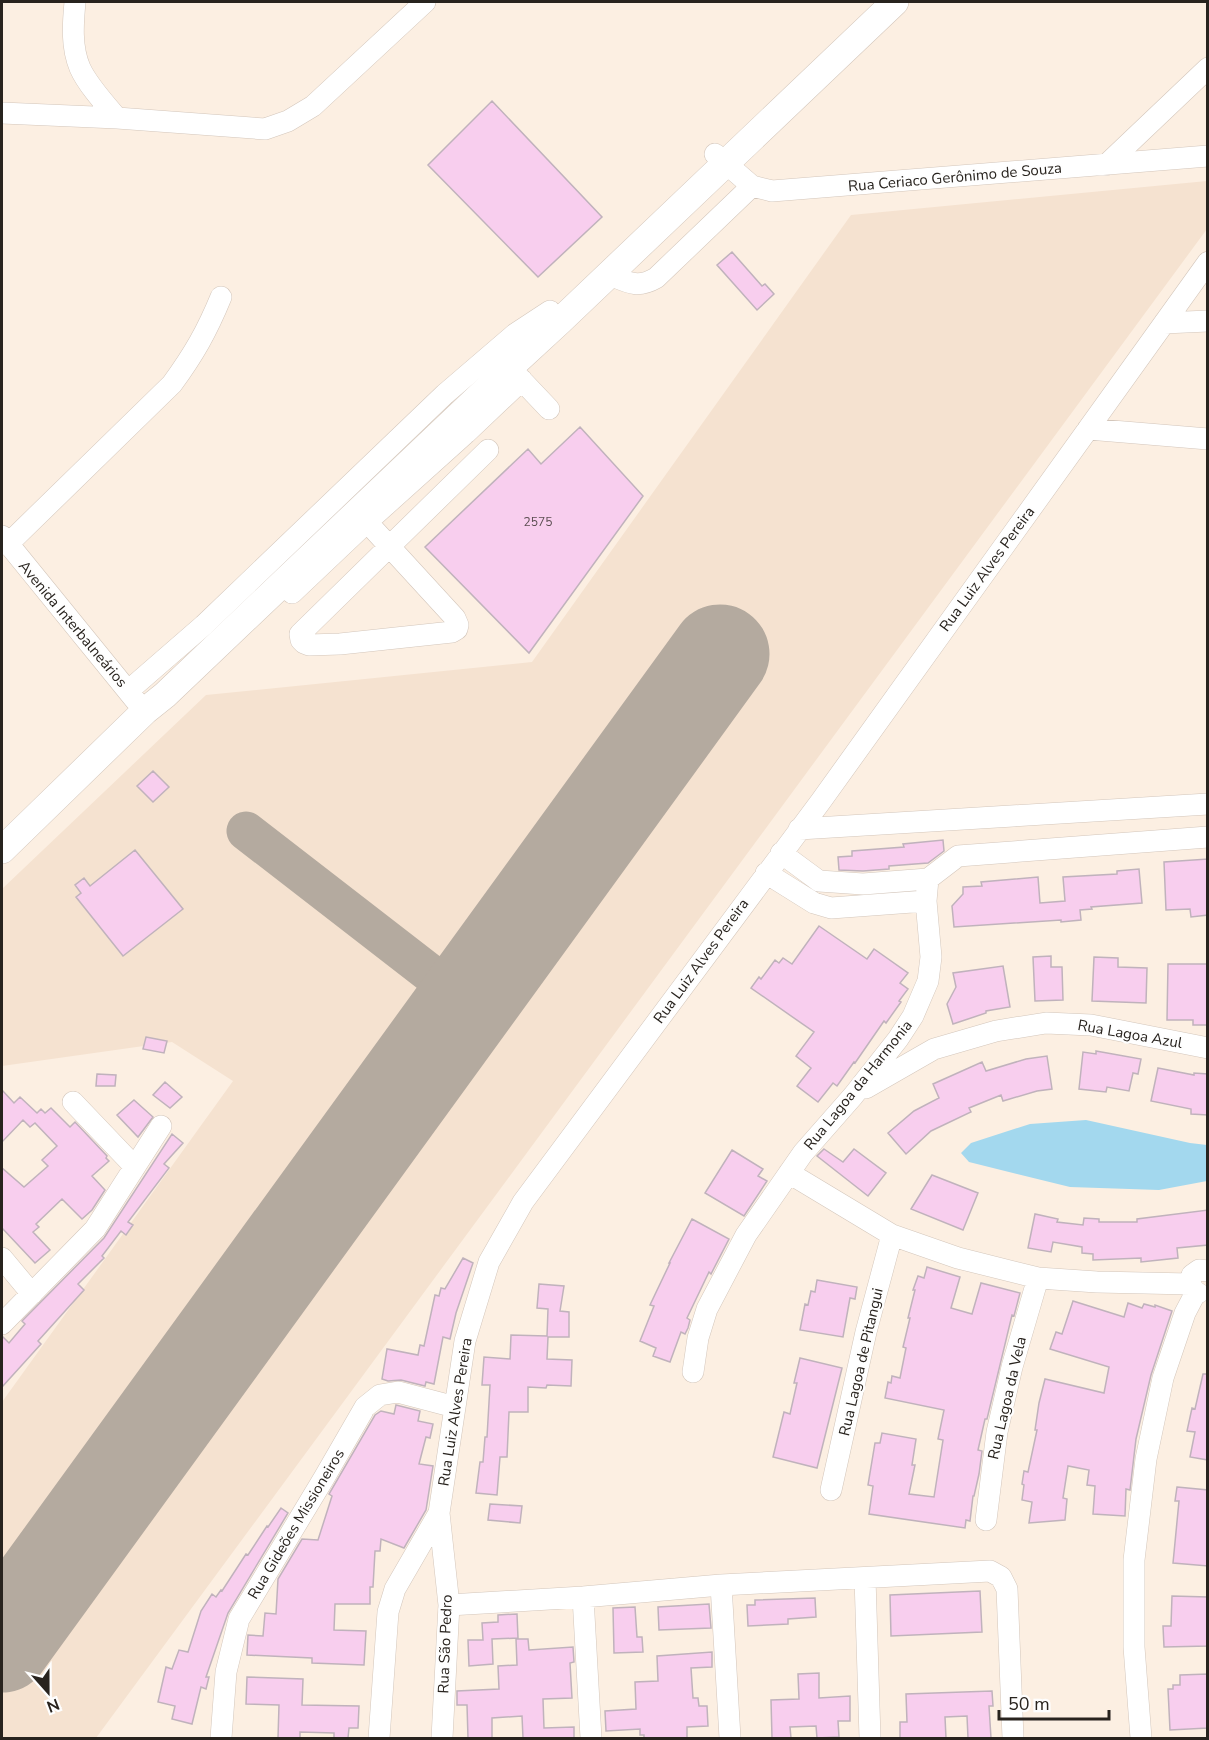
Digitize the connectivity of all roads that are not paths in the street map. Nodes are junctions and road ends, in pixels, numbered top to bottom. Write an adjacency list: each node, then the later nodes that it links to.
1 (75, 2): 7 (street)
2 (425, 2): 7 (street)
3 (875, 2): 9 (main road)
4 (895, 2): 9 (main road)
5 (1208, 68): 10 (street)
6 (2, 113): 7 (street)
7 (117, 118)
8 (1208, 156): 10 (street, Rua Ceriaco Gerônimo de Souza)
9 (720, 158): 11 (street); 13 (main road); 15 (main road)
10 (1106, 165): 11 (street, Rua Ceriaco Gerônimo de Souza)
11 (752, 186): 13 (street)
12 (1208, 262): 17 (street, Rua Luiz Alves Pereira)
13 (608, 274): 18 (main road)
14 (221, 297): 25 (street)
15 (550, 310): 27 (main road); 27 (street)
16 (1208, 321): 17 (street)
17 (1164, 323): 21 (street, Rua Luiz Alves Pereira)
18 (515, 374): 19 (street); 20 (main road)
19 (549, 409)
20 (459, 427): 24 (street); 27 (main road)
21 (1088, 429): 22 (street); 29 (street, Rua Luiz Alves Pereira)
22 (1208, 439)
23 (488, 450): 26 (street)
24 (367, 522): 26 (street); 27 (street)
25 (4, 541): 27 (street, Avenida Interbalneários)
26 (389, 546): 26 (street)
27 (137, 702): 30 (main road); 32 (main road)
28 (1208, 804): 29 (street)
29 (799, 830): 33 (street, Rua Luiz Alves Pereira)
30 (2, 833)
31 (1208, 837): 35 (street)
32 (2, 850)
33 (781, 853): 34 (street, Rua Luiz Alves Pereira); 36 (street)
34 (766, 873): 39 (street); 57 (street, Rua Luiz Alves Pereira)
35 (928, 879): 37 (street); 38 (street, Rua Lagoa da Harmonia)
36 (819, 881): 37 (street); 39 (street)
37 (863, 884): 40 (street)
38 (926, 901): 40 (street); 41 (street, Rua Lagoa da Harmonia)
39 (813, 903): 40 (street)
40 (864, 906)
41 (913, 1016): 42 (street); 44 (street, Rua Lagoa da Harmonia)
42 (934, 1048): 43 (street, Rua Lagoa Azul); 44 (street, Rua Lagoa Azul)
43 (1208, 1048)
44 (853, 1096): 48 (street, Rua Lagoa da Harmonia)
45 (73, 1102): 47 (street)
46 (161, 1126): 47 (street)
47 (135, 1167): 54 (street)
48 (789, 1173): 49 (street); 56 (street, Rua Lagoa da Harmonia)
49 (892, 1235): 52 (street); 58 (street, Rua Lagoa de Pitangui)
50 (2, 1258): 54 (street)
51 (1208, 1271): 53 (street)
52 (1038, 1278): 53 (street); 60 (street, Rua Lagoa da Vela)
53 (1198, 1289): 72 (street)
54 (32, 1294): 55 (street)
55 (2, 1324)
56 (693, 1372)
57 (455, 1407): 59 (street, Rua Luiz Alves Pereira); 65 (street, Rua Gideões Missioneiros)
58 (831, 1490)
59 (439, 1514): 64 (street, Rua São Pedro); 66 (street, Rua Luiz Alves Pereira)
60 (986, 1520)
61 (865, 1578): 62 (street); 70 (street); 71 (street)
62 (721, 1585): 63 (street); 69 (street)
63 (582, 1597): 64 (street); 68 (street)
64 (449, 1605): 67 (street, Rua São Pedro)
65 (221, 1738)
66 (379, 1738)
67 (442, 1738)
68 (591, 1738)
69 (730, 1738)
70 (870, 1738)
71 (1013, 1738)
72 (1141, 1738)

